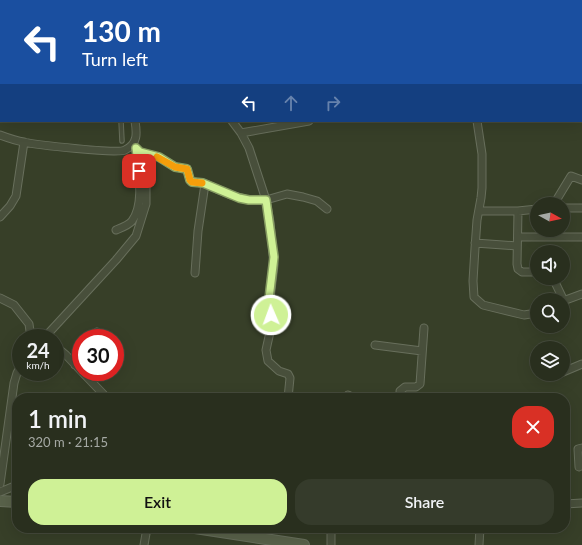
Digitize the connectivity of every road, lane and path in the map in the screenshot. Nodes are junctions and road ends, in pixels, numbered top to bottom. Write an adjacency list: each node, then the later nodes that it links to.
1 (121, 122): 8 (lane)
2 (135, 122): 10 (street)
3 (233, 122): 6 (street)
4 (303, 122): 6 (street)
5 (477, 122): 19 (street)
6 (241, 132): 15 (street)
7 (0, 135): 9 (street)
8 (122, 141)
9 (24, 142): 10 (street); 22 (street)
10 (134, 147): 11 (street); 13 (street)
11 (137, 160): 23 (street); 36 (street)
12 (582, 180): 14 (street)
13 (205, 184): 15 (street); 29 (street)
14 (558, 197)
15 (266, 200): 18 (street); 47 (street)
16 (570, 208): 17 (street)
17 (582, 208)
18 (327, 209)
19 (479, 210): 21 (street); 26 (street)
20 (530, 210): 21 (street)
21 (518, 211): 24 (street)
22 (0, 217)
23 (116, 230)
24 (518, 236): 25 (street); 27 (street)
25 (582, 237)
26 (475, 243): 27 (street); 33 (street)
27 (517, 246): 28 (street)
28 (530, 272)
29 (195, 273)
30 (582, 294): 32 (street)
31 (0, 298): 35 (street)
32 (570, 298)
33 (530, 315)
34 (424, 328): 38 (street)
35 (30, 329)
36 (52, 329)
37 (375, 345): 38 (street)
38 (422, 351): 48 (street)
39 (64, 355): 40 (street)
40 (72, 362)
41 (582, 364): 42 (street)
42 (570, 369)
43 (15, 381): 45 (street)
44 (91, 381): 46 (street)
45 (12, 393)
46 (102, 393)
47 (288, 393)
48 (400, 393)
49 (12, 396): 51 (street)
50 (582, 448): 52 (street)
51 (2, 458): 53 (street)
52 (579, 467)
53 (0, 484)
54 (12, 488): 55 (street)
55 (0, 492)
56 (0, 501): 57 (street)
57 (12, 502)
58 (582, 503): 59 (street)
59 (570, 504)
60 (145, 533): 64 (street)
61 (241, 533): 65 (street)
62 (331, 533): 66 (street)
63 (480, 533): 67 (street)
64 (144, 545)
65 (304, 545)
66 (331, 545)
67 (479, 545)

